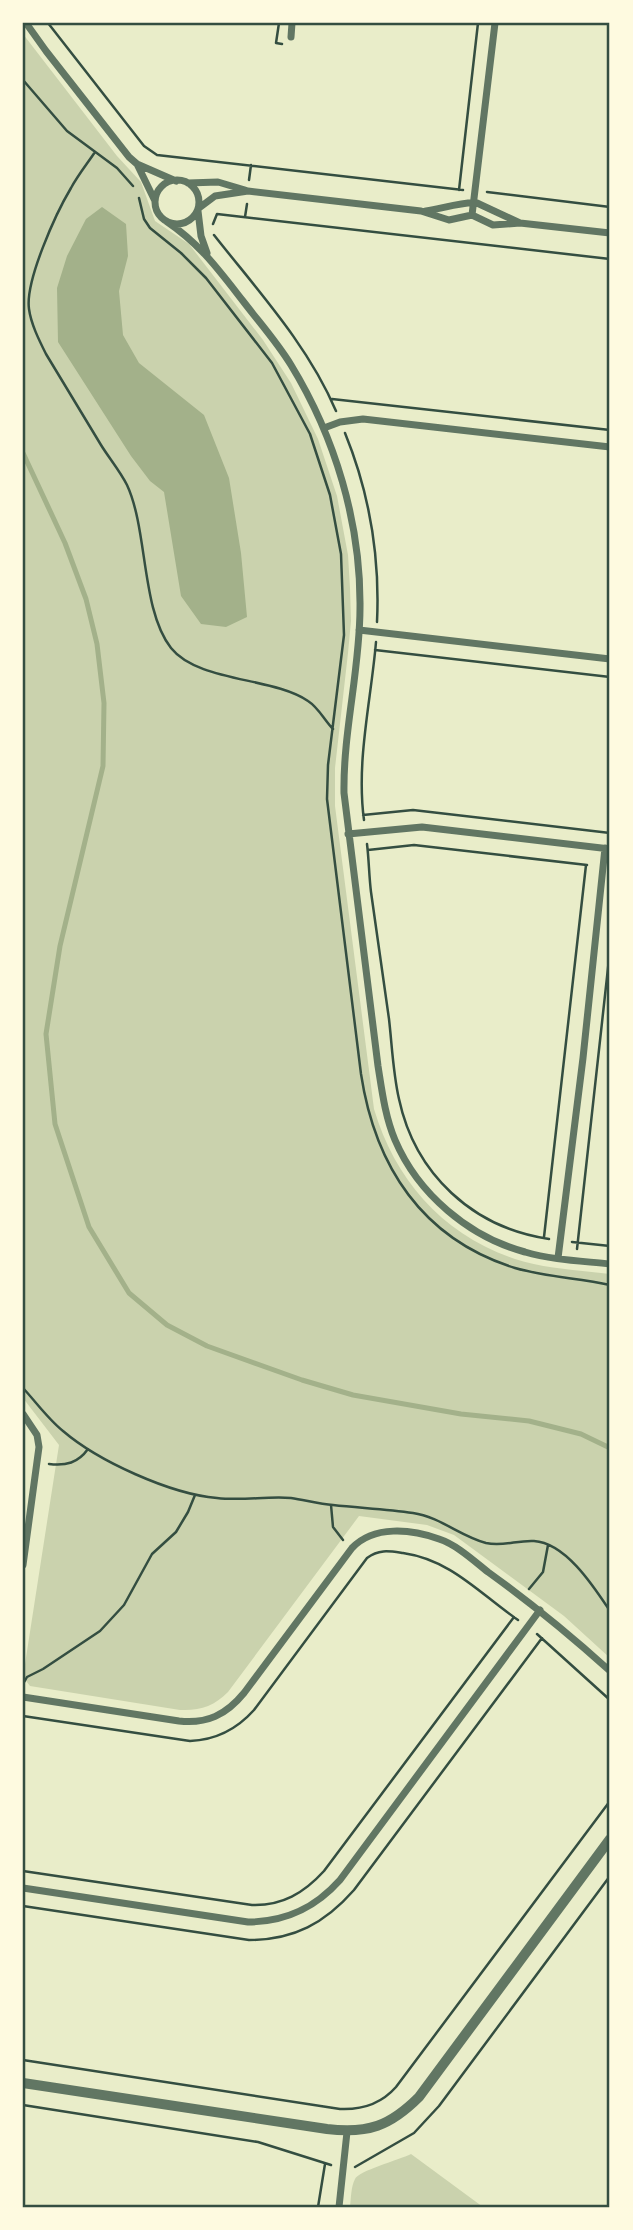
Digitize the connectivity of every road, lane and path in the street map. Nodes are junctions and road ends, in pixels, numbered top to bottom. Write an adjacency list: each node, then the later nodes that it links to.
1 (26, 23): 9 (street)
2 (48, 23): 12 (path)
3 (292, 23): 6 (street)
4 (478, 23): 12 (path)
5 (495, 23): 14 (street)
6 (290, 37)
7 (23, 80): 8 (path)
8 (95, 152): 26 (path); 35 (path)
9 (137, 164): 10 (street); 15 (street)
10 (176, 181): 11 (street); 15 (street)
11 (188, 183): 13 (street); 18 (street)
12 (459, 190): 14 (path)
13 (248, 191): 18 (street); 19 (street)
14 (475, 191): 16 (street); 17 (path)
15 (156, 202): 21 (street)
16 (474, 202): 19 (street); 20 (street); 22 (street)
17 (610, 206)
18 (198, 209): 21 (street); 24 (street)
19 (421, 211): 20 (street)
20 (472, 215): 22 (street)
21 (166, 221): 24 (street)
22 (520, 223): 23 (street)
23 (610, 233)
24 (207, 254): 28 (street)
25 (23, 293): 26 (path)
26 (28, 293): 35 (path)
27 (330, 398): 29 (path)
28 (324, 428): 30 (street); 31 (street)
29 (610, 430)
30 (610, 447)
31 (359, 630): 33 (street); 38 (street)
32 (375, 650): 34 (path)
33 (610, 659)
34 (610, 677)
35 (333, 729): 48 (path)
36 (363, 815): 37 (path)
37 (610, 832)
38 (348, 834): 39 (street); 45 (street)
39 (607, 849): 42 (street)
40 (368, 850): 41 (path)
41 (586, 865): 42 (path); 44 (path)
42 (603, 867): 45 (street)
43 (610, 950): 46 (path)
44 (543, 1238)
45 (558, 1258): 46 (street)
46 (576, 1260): 47 (street)
47 (610, 1264)
48 (610, 1284)
49 (23, 1388): 51 (path)
50 (23, 1414): 52 (street)
51 (88, 1448): 52 (path); 53 (path)
52 (39, 1463): 58 (street)
53 (195, 1494): 54 (path); 66 (path)
54 (331, 1505): 55 (path); 56 (path)
55 (548, 1545): 59 (path); 61 (path)
56 (352, 1548): 57 (path); 59 (street); 67 (street)
57 (367, 1558): 62 (path); 69 (path)
58 (23, 1565)
59 (522, 1597): 60 (street); 62 (path)
60 (540, 1610): 63 (street); 65 (street)
61 (610, 1611)
62 (512, 1616): 63 (path); 72 (path)
63 (528, 1626): 64 (path); 74 (street)
64 (542, 1638): 68 (path); 75 (path)
65 (610, 1671)
66 (23, 1684)
67 (23, 1697)
68 (610, 1700)
69 (23, 1716)
70 (610, 1801): 76 (path)
71 (610, 1839): 79 (street)
72 (23, 1871)
73 (610, 1875): 80 (path)
74 (23, 1888)
75 (23, 1906)
76 (23, 2060)
77 (23, 2083): 79 (street)
78 (23, 2105): 81 (path)
79 (347, 2132): 82 (street)
80 (358, 2167)
81 (318, 2207)
82 (339, 2207)

